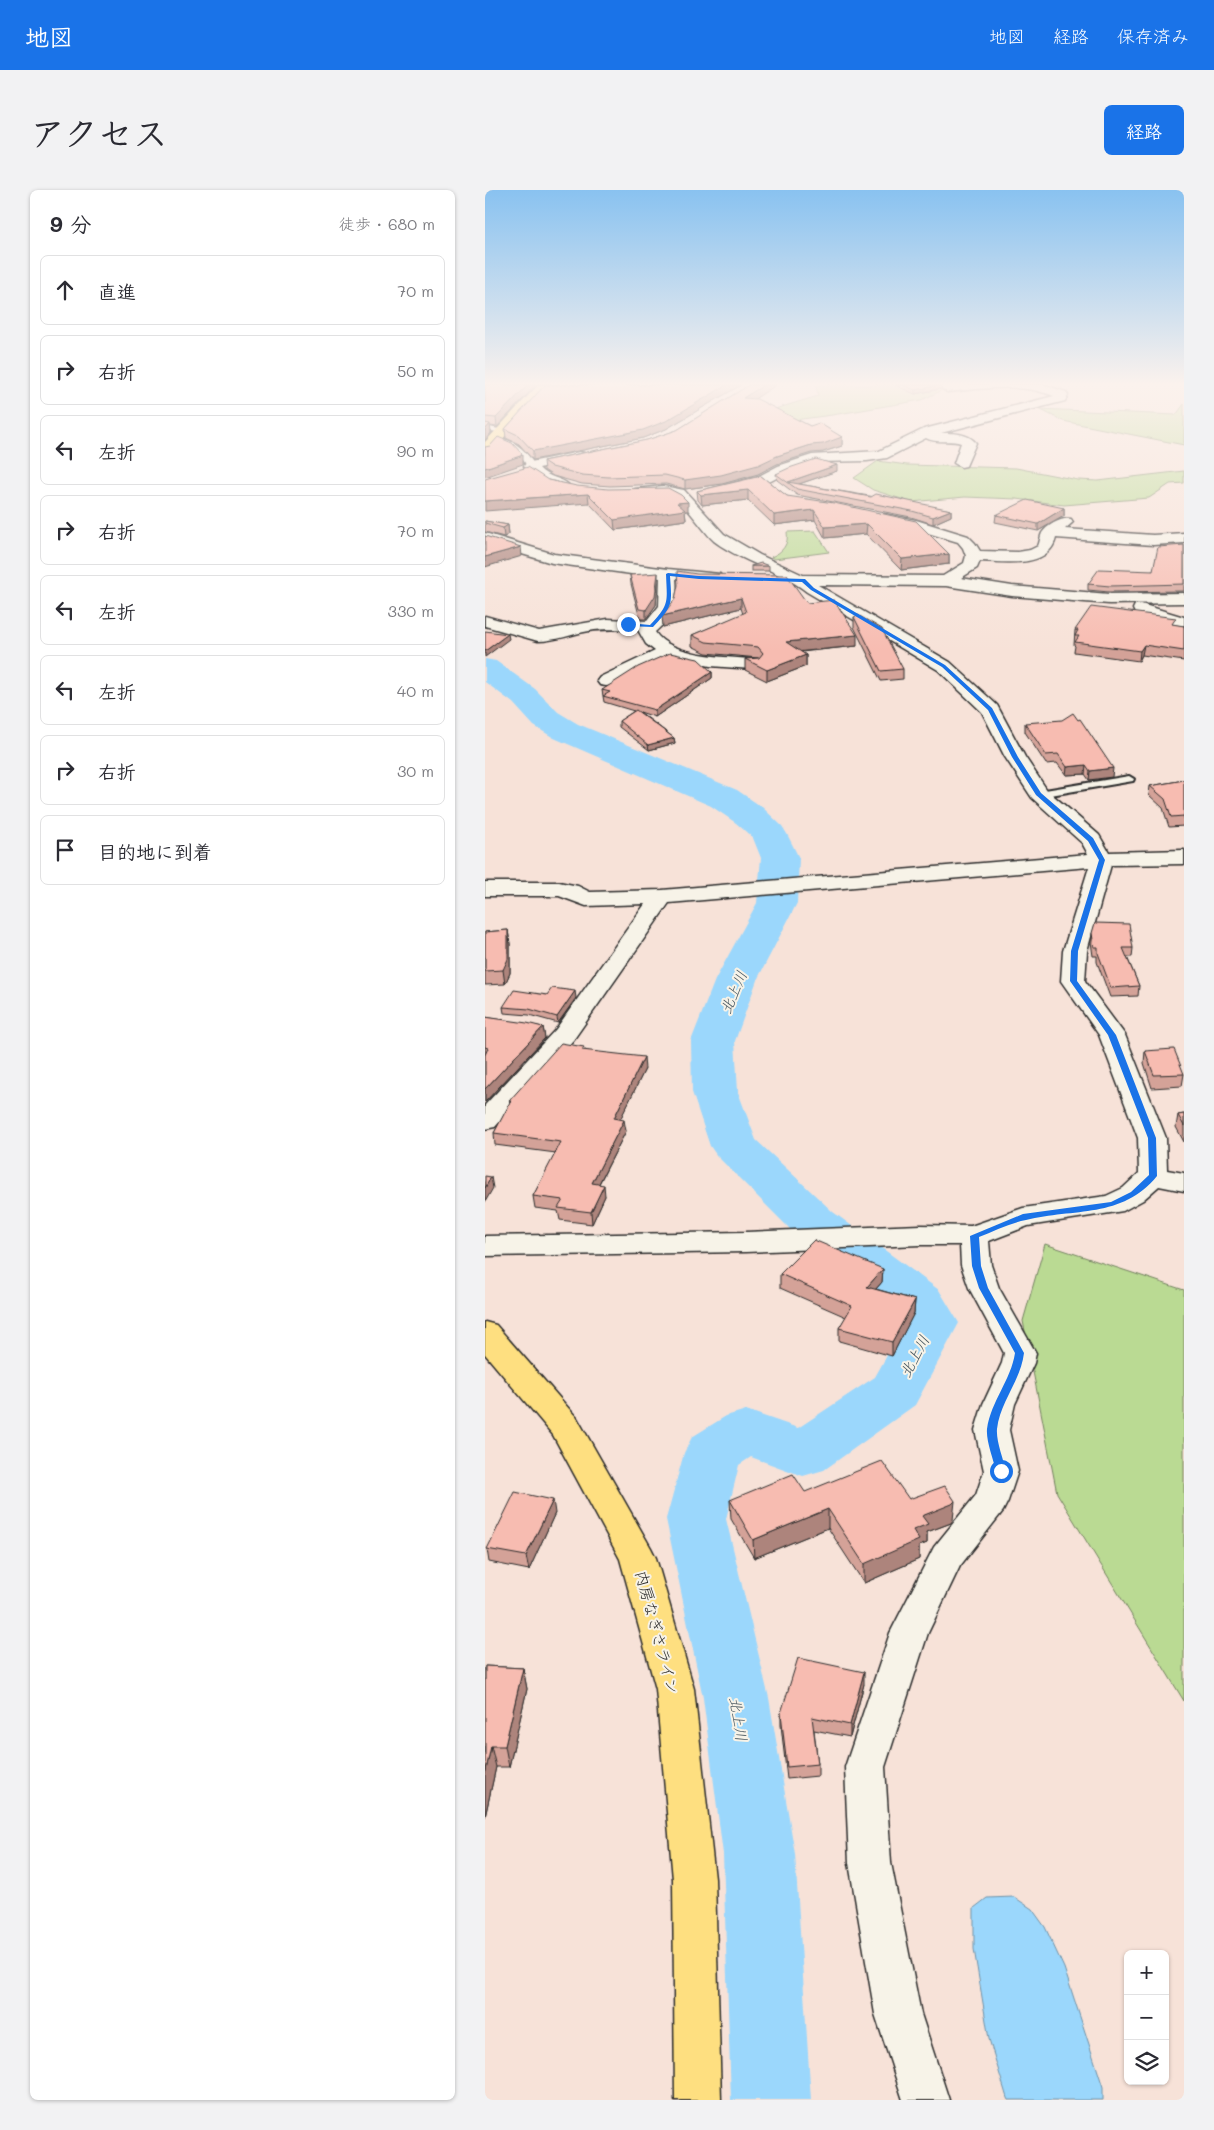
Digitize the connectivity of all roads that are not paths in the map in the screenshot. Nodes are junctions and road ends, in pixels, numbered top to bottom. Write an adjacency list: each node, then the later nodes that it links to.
1 (538, 474): 4 (street)
2 (773, 474): 3 (street)
3 (764, 479): 5 (street); 7 (street)
4 (580, 490)
5 (778, 490)
6 (630, 492): 7 (street)
7 (683, 496): 17 (street)
8 (872, 515): 13 (street)
9 (1078, 515): 10 (street)
10 (1051, 533): 12 (street); 13 (street)
11 (485, 538): 14 (street)
12 (1184, 538)
13 (974, 556): 18 (street)
14 (668, 574): 15 (street); 23 (street)
15 (733, 578)
16 (759, 578): 17 (street)
17 (803, 580): 18 (street); 28 (street)
18 (946, 581): 20 (street)
19 (1184, 598): 20 (street)
20 (1109, 599): 22 (street)
21 (485, 621): 23 (street)
22 (1184, 622)
23 (651, 626): 24 (street)
24 (671, 650): 25 (street); 26 (street)
25 (752, 664)
26 (605, 681)
27 (1129, 779): 28 (lane)
28 (1039, 794): 30 (street)
29 (1184, 856): 30 (street)
30 (1102, 860): 32 (street); 36 (street)
31 (485, 890): 32 (street)
32 (663, 897): 34 (street)
33 (538, 1027): 34 (street)
34 (565, 1034): 35 (street)
35 (485, 1121)
36 (1153, 1176): 37 (street); 38 (street)
37 (1184, 1182)
38 (974, 1236): 39 (street); 42 (street)
39 (485, 1246)
40 (485, 1333): 41 (highway, 内房なぎさライン)
41 (698, 2100)
42 (926, 2100)

